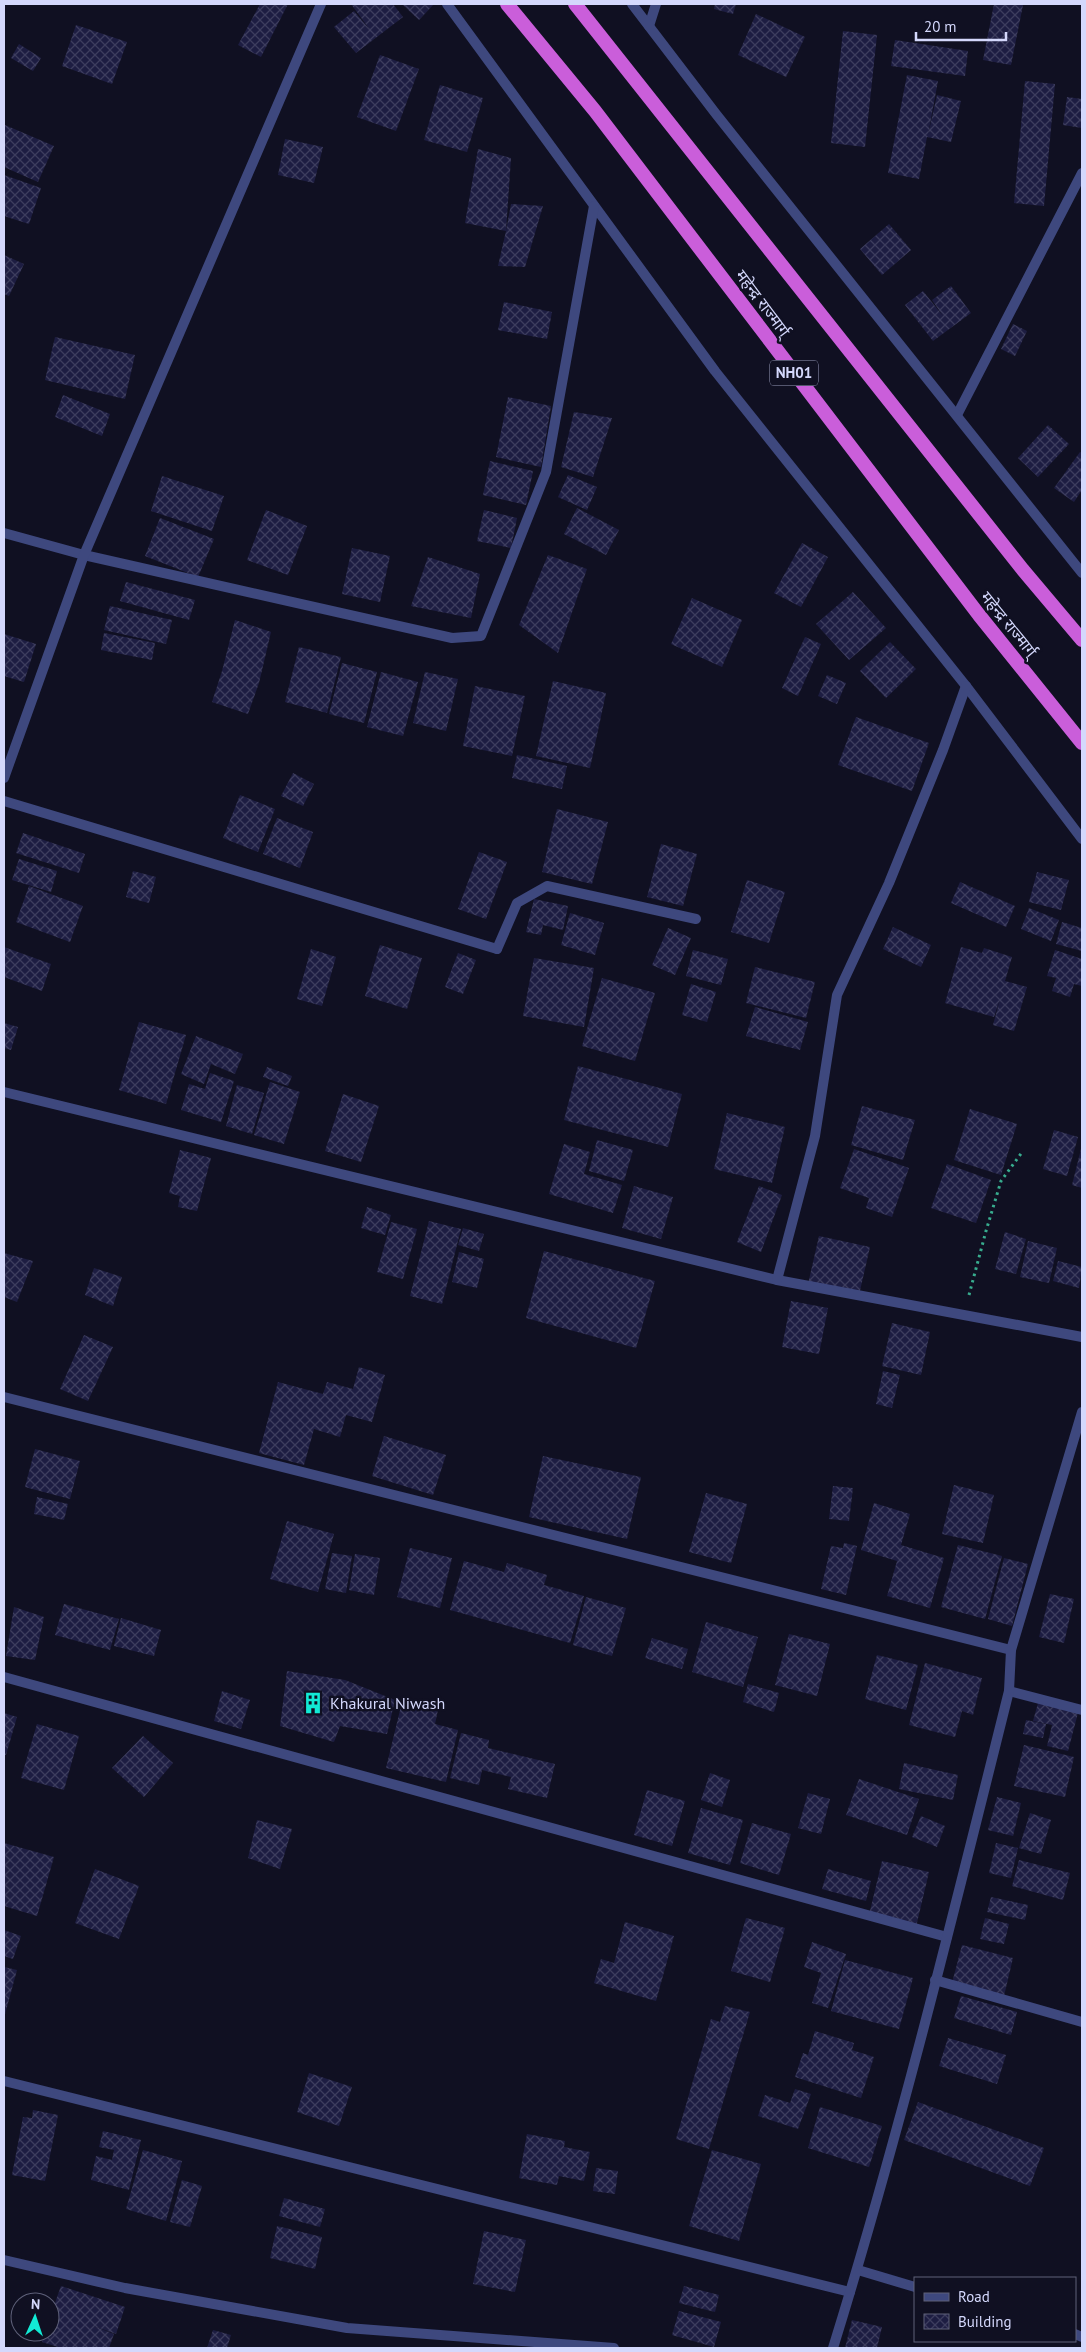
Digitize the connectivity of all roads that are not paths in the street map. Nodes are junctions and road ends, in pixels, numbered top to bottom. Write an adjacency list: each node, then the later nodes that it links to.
1 (321, 4): 12 (street)
2 (447, 4): 9 (street)
3 (507, 4): 16 (highway, महेन्द्र राज्मार्ग् / NH01)
4 (575, 4): 14 (highway)
5 (632, 4): 7 (street)
6 (656, 4): 7 (street)
7 (649, 26): 10 (street)
8 (1082, 173): 10 (street)
9 (594, 206): 12 (street); 15 (street)
10 (957, 415): 13 (street)
11 (4, 533): 12 (street)
12 (84, 555): 17 (street)
13 (1082, 573)
14 (1082, 640)
15 (966, 686): 19 (street); 22 (street)
16 (1082, 743)
17 (4, 778)
18 (4, 801): 20 (street)
19 (1082, 839)
20 (696, 919)
21 (4, 1092): 22 (street)
22 (777, 1280): 23 (street)
23 (1082, 1337)
24 (4, 1397): 26 (street)
25 (1082, 1412): 26 (street)
26 (1011, 1650): 28 (street)
27 (4, 1677): 30 (street)
28 (1010, 1691): 29 (street); 30 (street)
29 (1082, 1710)
30 (947, 1937): 31 (street)
31 (935, 1980): 32 (street); 35 (street)
32 (1082, 2022)
33 (4, 2080): 37 (street)
34 (4, 2260): 38 (street)
35 (858, 2270): 36 (street); 37 (street)
36 (914, 2287)
37 (850, 2292): 39 (street)
38 (614, 2348)
39 (833, 2348)

